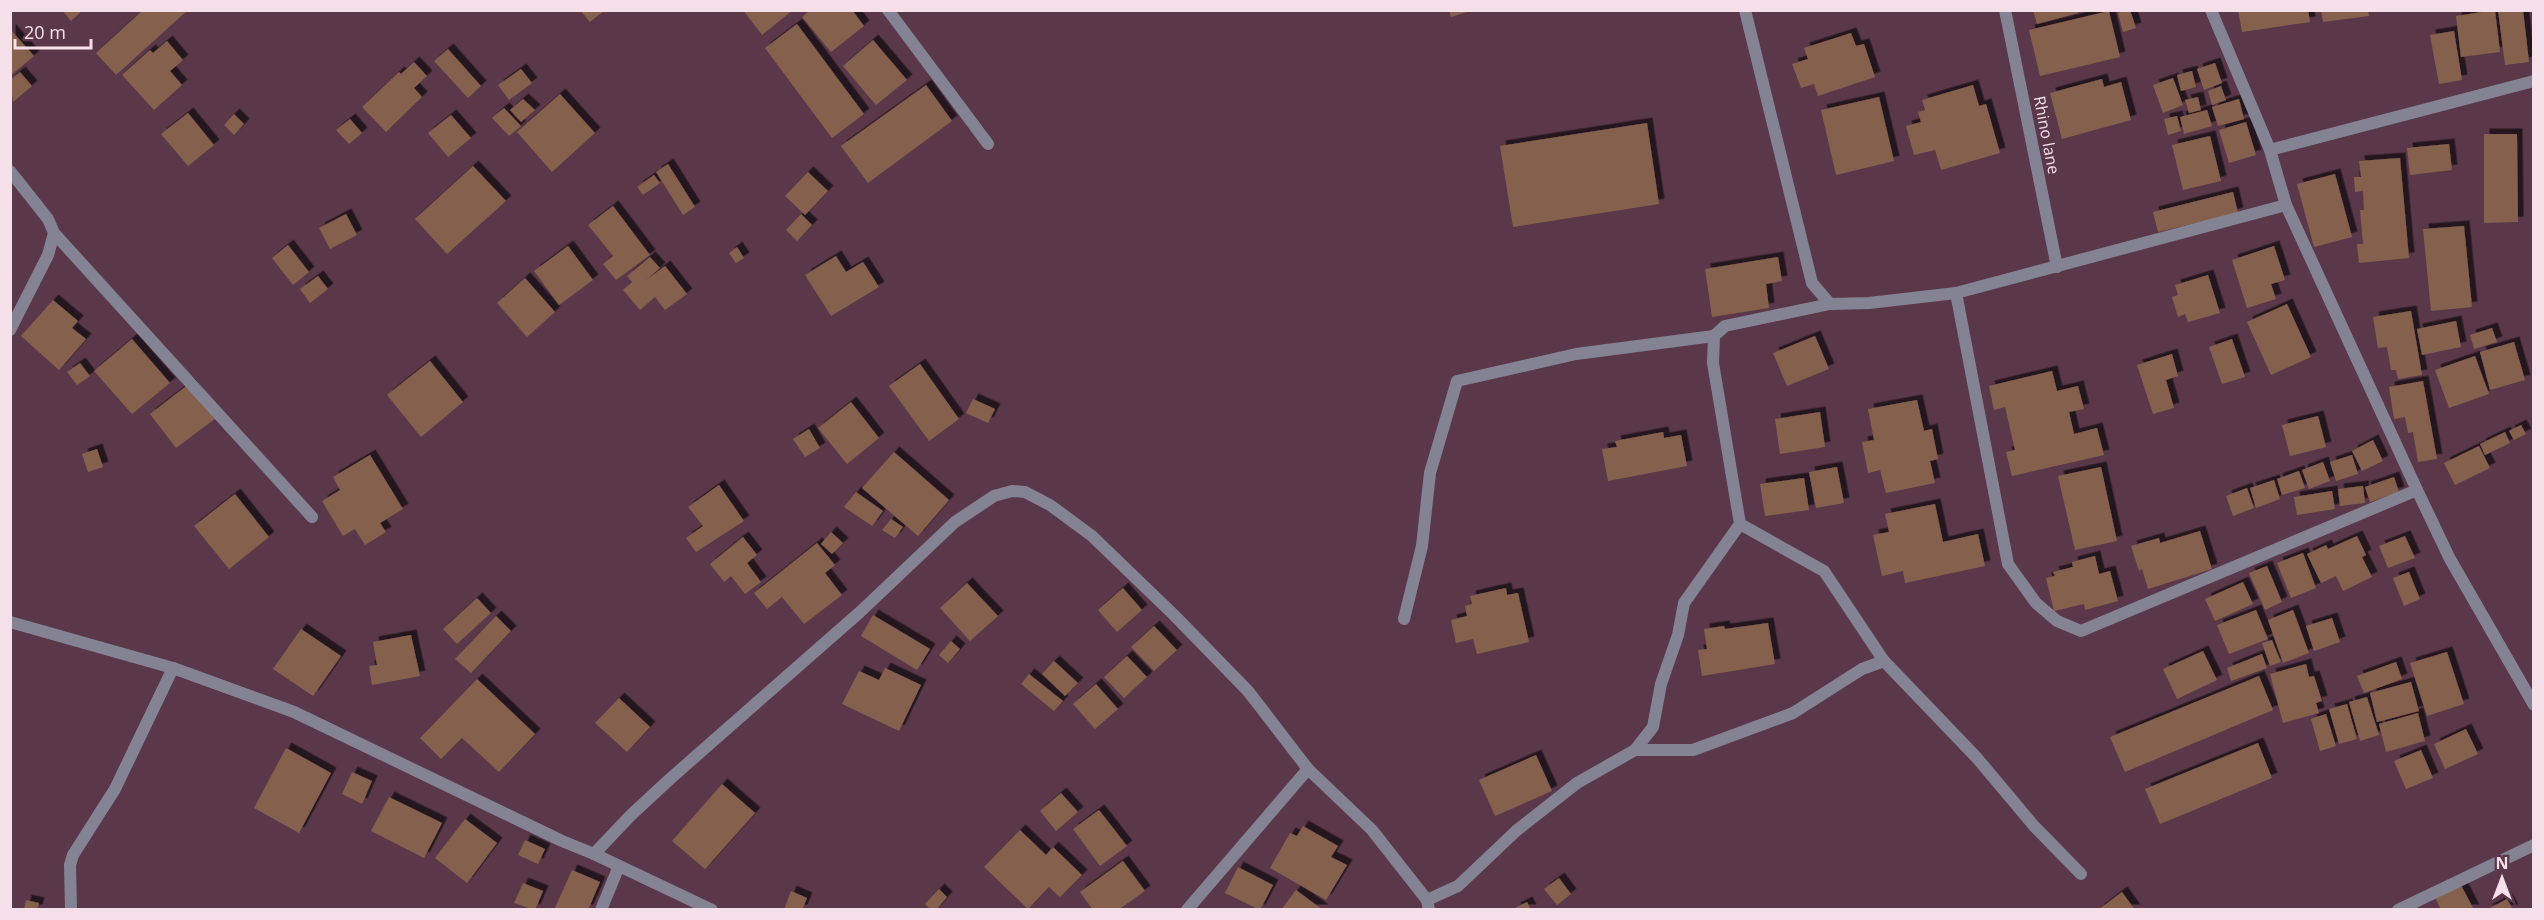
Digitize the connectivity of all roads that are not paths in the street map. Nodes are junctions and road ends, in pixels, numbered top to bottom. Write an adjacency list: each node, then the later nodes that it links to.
1 (888, 10): 6 (street)
2 (1745, 10): 13 (street)
3 (2005, 10): 11 (street, Rhino lane)
4 (2211, 10): 7 (street)
5 (2534, 81): 7 (street)
6 (988, 144)
7 (2270, 150): 9 (street)
8 (10, 171): 10 (street)
9 (2286, 206): 11 (street); 16 (street)
10 (54, 233): 14 (street); 17 (street)
11 (2057, 267): 12 (street)
12 (1956, 293): 13 (street); 16 (street)
13 (1830, 304): 15 (street)
14 (10, 330)
15 (1714, 336): 18 (street); 19 (street)
16 (2417, 490): 23 (street)
17 (312, 517)
18 (1740, 524): 21 (street); 24 (street)
19 (1404, 619)
20 (10, 622): 22 (street)
21 (1884, 661): 24 (street); 29 (street)
22 (173, 668): 27 (street); 31 (street)
23 (2534, 705)
24 (1635, 750): 30 (street)
25 (1308, 769): 27 (street); 30 (street); 34 (street)
26 (2534, 845): 35 (street)
27 (594, 854): 28 (street)
28 (619, 866): 32 (street); 33 (street)
29 (2081, 874)
30 (1428, 904)
31 (71, 909)
32 (601, 909)
33 (712, 909)
34 (1187, 909)
35 (2398, 909)

